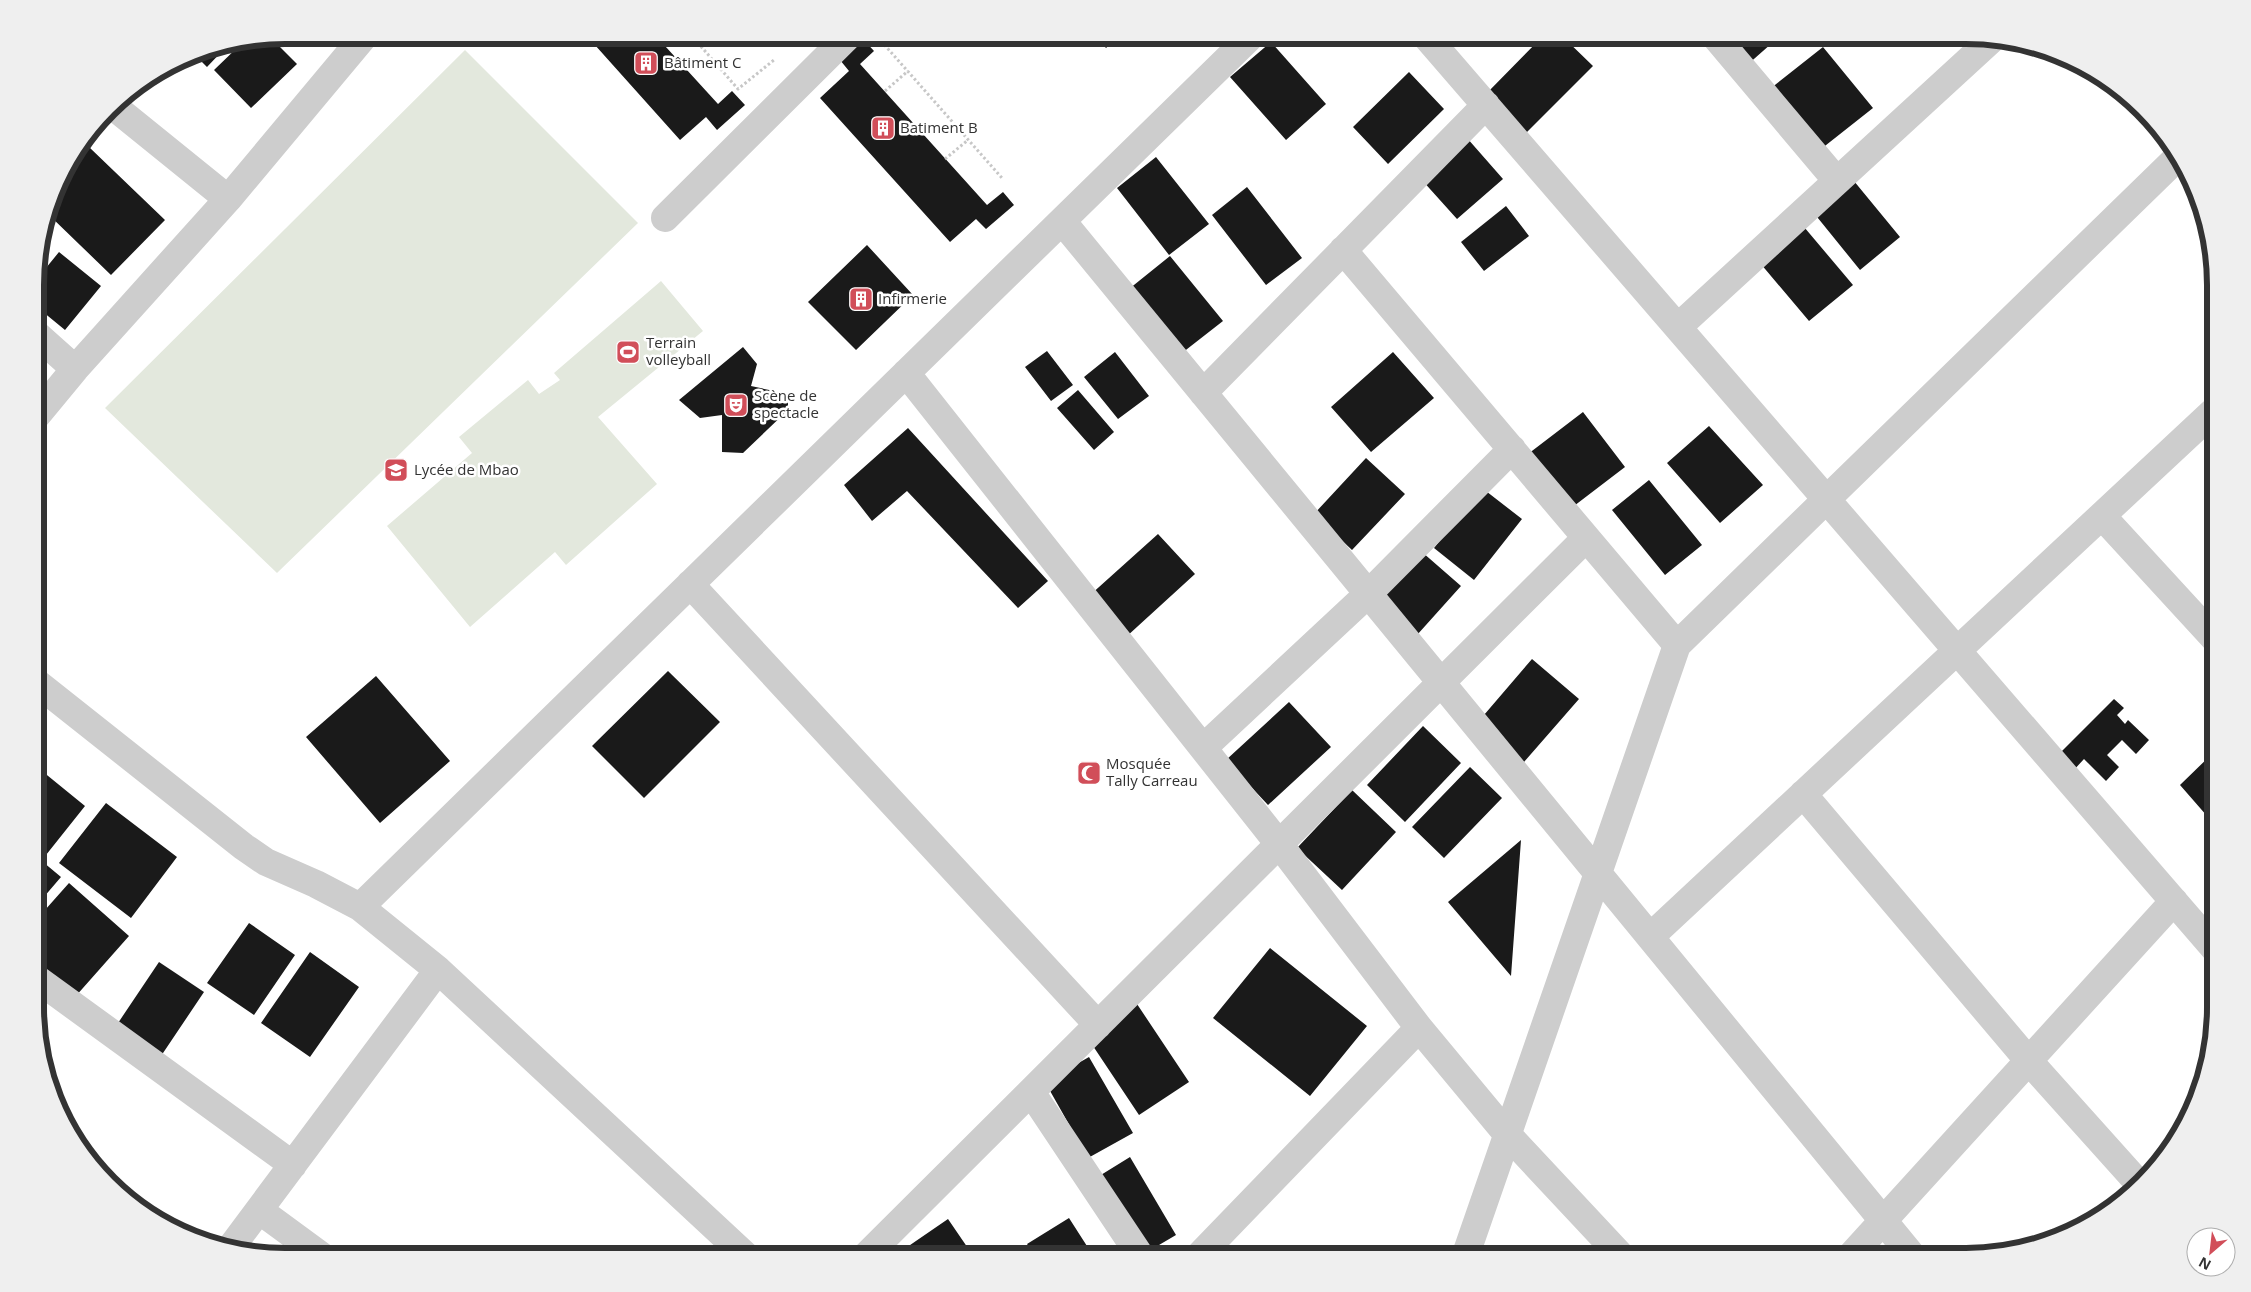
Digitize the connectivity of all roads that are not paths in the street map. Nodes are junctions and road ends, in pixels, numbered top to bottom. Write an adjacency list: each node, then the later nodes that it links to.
1 (357, 44): 11 (street)
2 (840, 44): 12 (street)
3 (1243, 44): 13 (street)
4 (1434, 44): 7 (street)
5 (1722, 44): 10 (street)
6 (1986, 44): 10 (street)
7 (1486, 105): 14 (street); 15 (street)
8 (118, 110): 11 (street)
9 (2173, 161): 23 (street)
10 (1836, 181): 15 (street)
11 (228, 199): 17 (street)
12 (665, 218)
13 (1062, 221): 18 (street); 19 (street)
14 (1343, 250): 19 (street); 22 (street)
15 (1678, 327): 23 (street)
16 (44, 341): 17 (street)
17 (75, 369): 20 (street)
18 (906, 373): 26 (street); 33 (street)
19 (1203, 393): 27 (street)
20 (44, 407)
21 (2207, 418): 24 (street)
22 (1512, 449): 25 (street); 27 (street)
23 (1827, 499): 29 (street); 30 (street)
24 (2102, 516): 28 (street); 30 (street)
25 (1586, 538): 29 (street); 31 (street)
26 (690, 584): 38 (street); 43 (street)
27 (1368, 594): 31 (street); 33 (street)
28 (2207, 629)
29 (1677, 645): 36 (street)
30 (1958, 651): 34 (street); 37 (street)
31 (1441, 682): 35 (street); 36 (street)
32 (44, 689): 38 (street)
33 (1203, 748): 35 (street)
34 (1803, 794): 39 (street); 45 (street)
35 (1279, 844): 43 (street); 44 (street)
36 (1598, 873): 39 (street); 47 (street)
37 (2174, 901): 40 (street); 45 (street)
38 (360, 907): 41 (street)
39 (1650, 937): 51 (street)
40 (2207, 939)
41 (438, 970): 48 (street); 54 (street)
42 (44, 983): 48 (street)
43 (1098, 1024): 46 (street)
44 (1419, 1028): 47 (street); 57 (street)
45 (2028, 1060): 49 (street); 51 (street)
46 (1030, 1092): 55 (street); 56 (street)
47 (1507, 1134): 58 (street); 59 (street)
48 (292, 1165): 50 (street)
49 (2135, 1180)
50 (259, 1210): 52 (street); 53 (street)
51 (1883, 1219): 60 (street); 61 (street)
52 (234, 1243)
53 (311, 1248)
54 (727, 1248)
55 (874, 1248)
56 (1135, 1248)
57 (1214, 1248)
58 (1468, 1248)
59 (1614, 1248)
60 (1857, 1248)
61 (1907, 1248)

